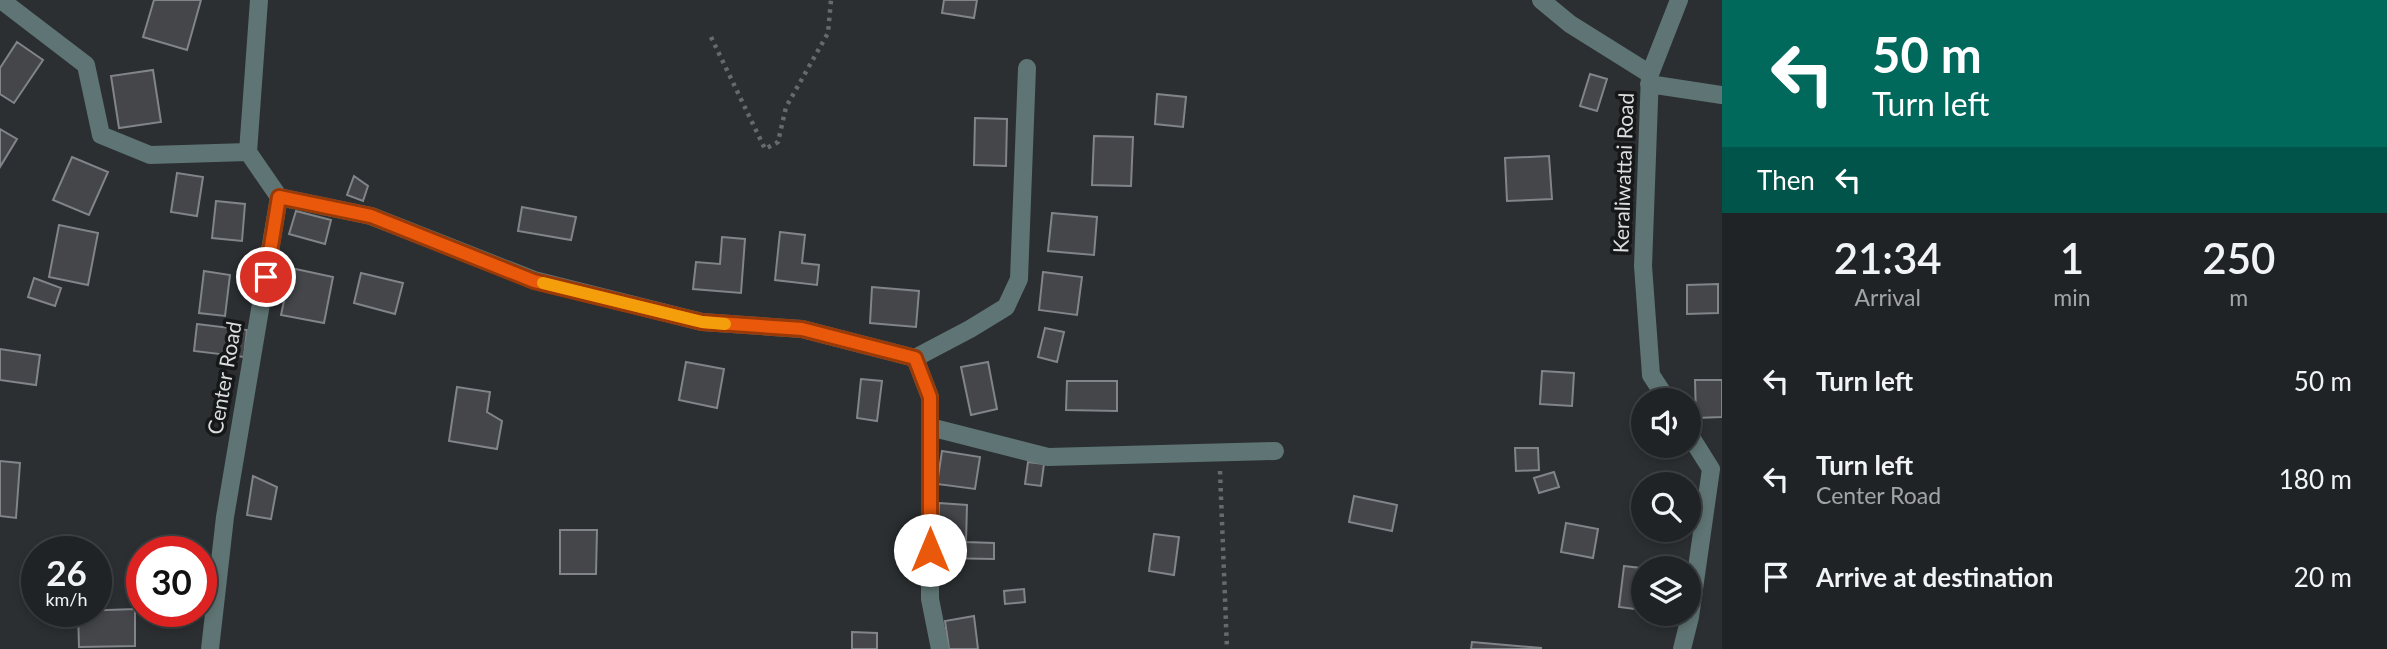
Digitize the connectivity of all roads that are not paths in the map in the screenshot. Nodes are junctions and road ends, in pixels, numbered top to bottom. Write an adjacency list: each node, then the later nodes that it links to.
1 (1, 0): 8 (street)
2 (259, 0): 8 (street)
3 (1541, 0): 6 (street, Keraliwattai Road)
4 (1679, 0): 6 (street)
5 (1027, 68): 10 (street)
6 (1650, 79): 7 (street); 11 (street, Keraliwattai Road)
7 (1722, 95)
8 (248, 152): 9 (street)
9 (279, 197): 10 (street); 16 (street, Center Road)
10 (915, 358): 12 (street)
11 (1660, 388)
12 (930, 427): 14 (street); 17 (street)
13 (1701, 450): 15 (street)
14 (1275, 451)
15 (1717, 471): 18 (street)
16 (210, 649)
17 (940, 649)
18 (1682, 649)

